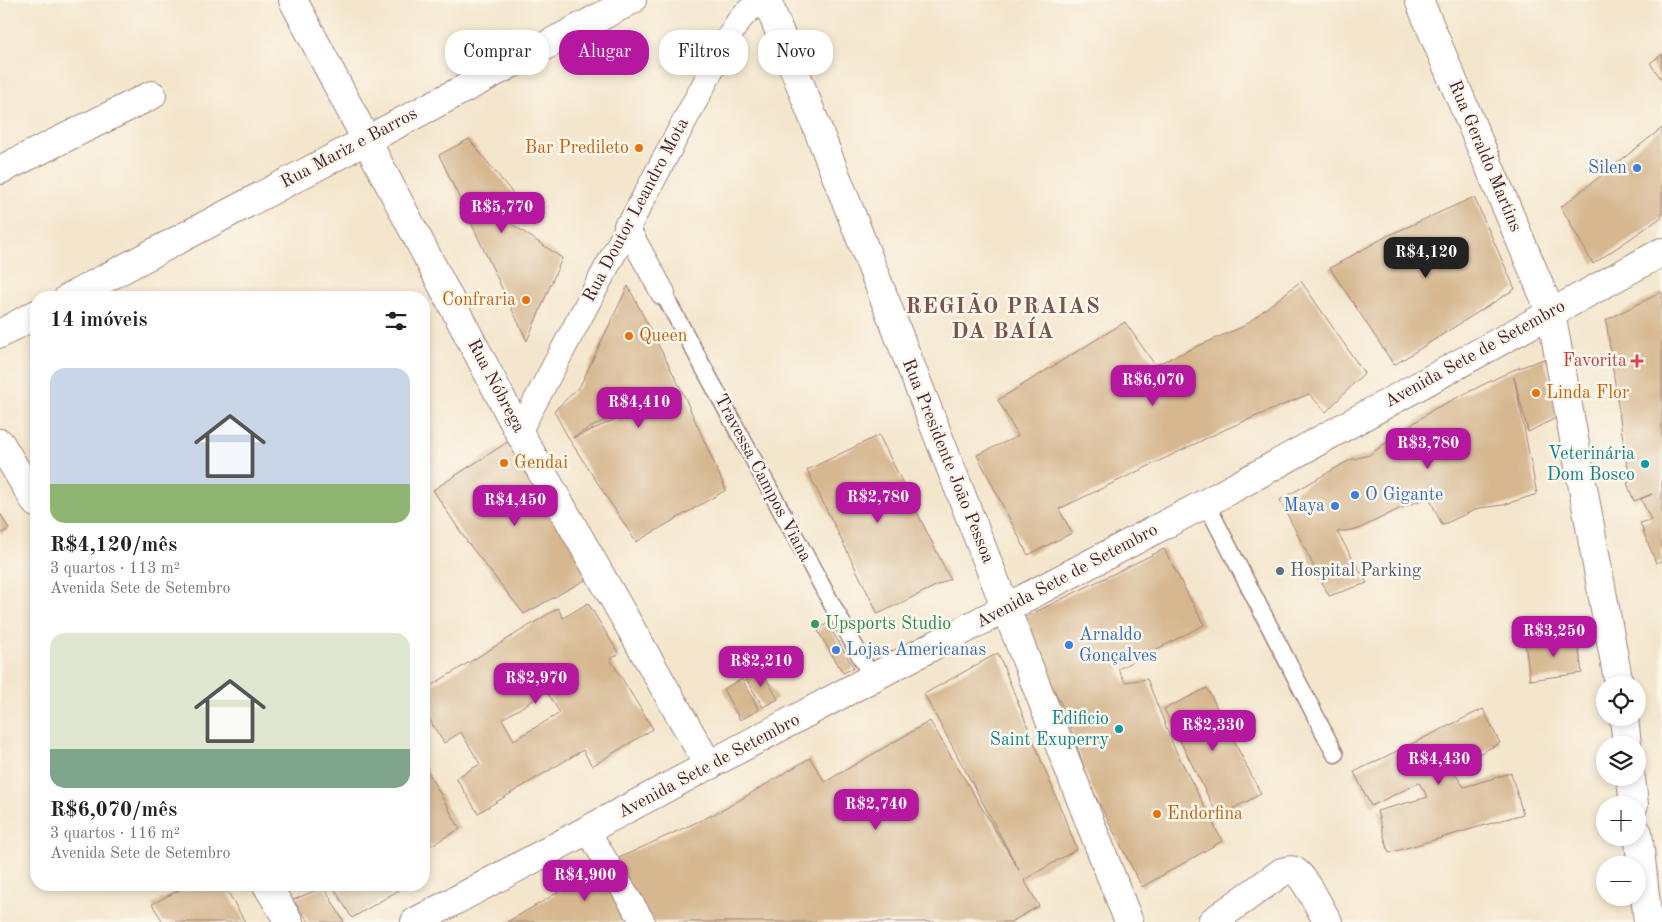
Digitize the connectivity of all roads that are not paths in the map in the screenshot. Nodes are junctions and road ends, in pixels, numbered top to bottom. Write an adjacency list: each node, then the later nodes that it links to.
1 (294, 0): 6 (street, Rua Nóbrega)
2 (632, 0): 6 (street, Rua Mariz e Barros)
3 (767, 0): 8 (street, Rua Doutor Leandro Mota); 19 (street, Rua Presidente João Pessoa)
4 (1419, 0): 12 (street, Rua Geraldo Martins)
5 (152, 95): 7 (street)
6 (367, 139): 10 (street, Rua Mariz e Barros); 15 (street, Rua Nóbrega)
7 (0, 170)
8 (626, 226): 11 (street, Travessa Campos Viana); 15 (street, Rua Doutor Leandro Mota)
9 (1662, 252): 12 (street, Avenida Sete de Setembro)
10 (81, 291)
11 (663, 293): 21 (lane, Travessa Campos Viana)
12 (1551, 313): 18 (street, Avenida Sete de Setembro); 20 (street, Rua Geraldo Martins)
13 (30, 317): 14 (street)
14 (0, 334)
15 (519, 432): 23 (street, Rua Nóbrega)
16 (0, 443): 17 (street)
17 (30, 493)
18 (1206, 503): 19 (street, Avenida Sete de Setembro); 22 (lane)
19 (1007, 608): 21 (street, Avenida Sete de Setembro); 30 (street, Rua Presidente João Pessoa)
20 (1617, 676)
21 (872, 678): 23 (street, Avenida Sete de Setembro)
22 (1335, 754)
23 (709, 766): 24 (street, Avenida Sete de Setembro)
24 (587, 830): 28 (street, Avenida Sete de Setembro); 29 (street)
25 (1639, 846): 33 (street)
26 (271, 891): 27 (street)
27 (289, 922)
28 (415, 922)
29 (643, 922)
30 (1129, 922)
31 (1212, 922): 32 (street)
32 (1328, 922)
33 (1648, 922)

